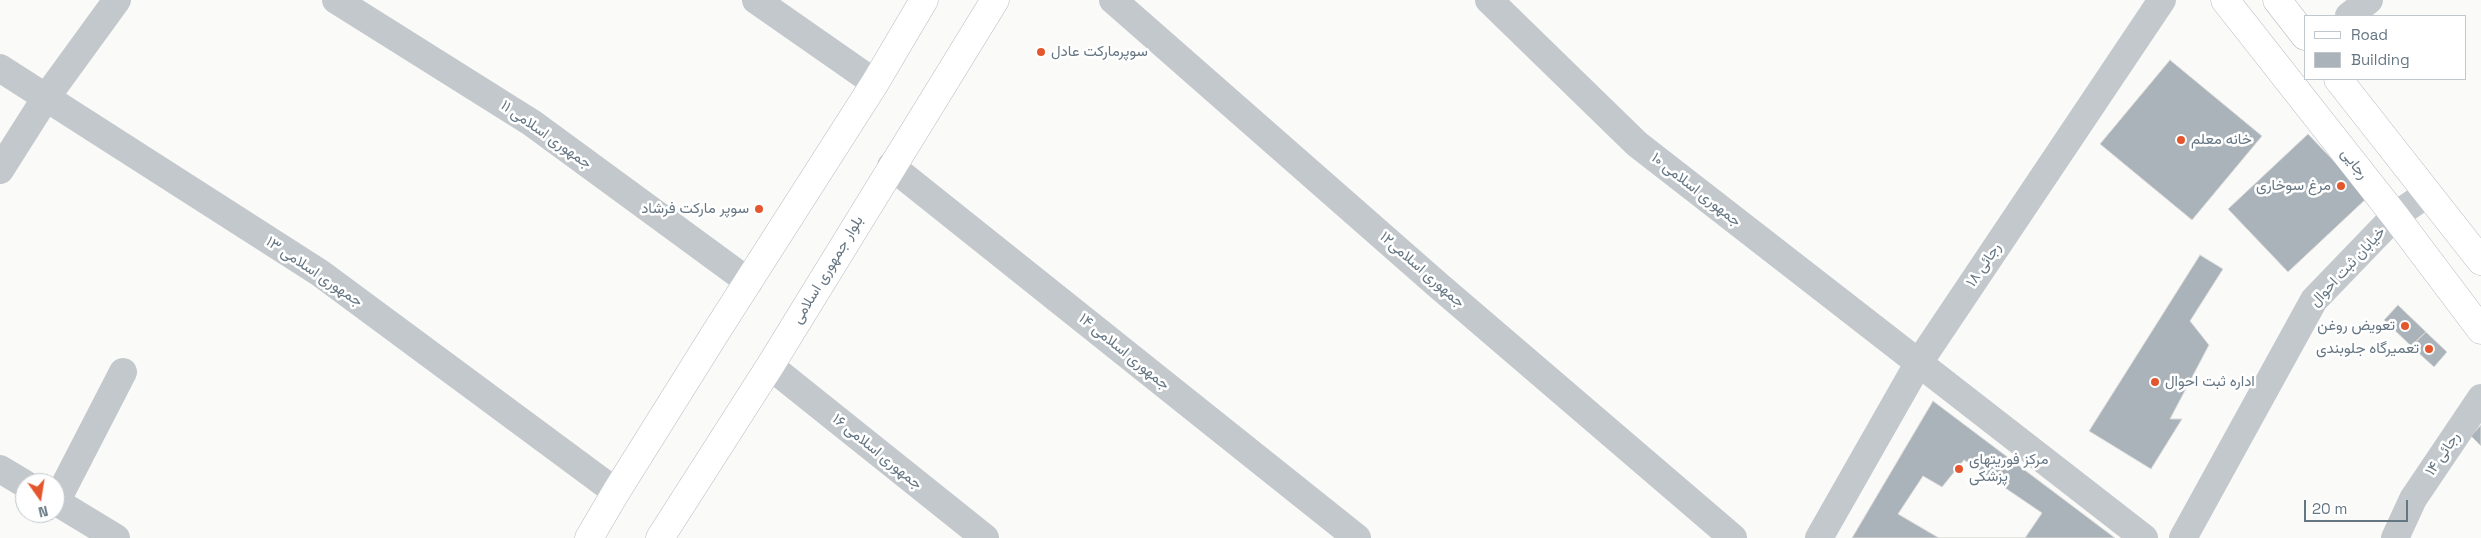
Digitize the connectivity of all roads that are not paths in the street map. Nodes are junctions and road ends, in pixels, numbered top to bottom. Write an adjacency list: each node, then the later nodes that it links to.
1 (117, 0): 17 (street)
2 (336, 0): 23 (street, جمهوری اسلامی ۱۱)
3 (756, 0): 16 (street)
4 (924, 0): 16 (main road)
5 (995, 0): 18 (main road, بلوار جمهوری اسلامی)
6 (1112, 0): 39 (street, جمهوری اسلامی۱۲)
7 (1489, 0): 25 (street, جمهوری اسلامی ۱۰)
8 (2162, 0): 25 (street, رجائی ۱۸)
9 (2225, 0): 21 (main road, رجایی)
10 (2277, 0): 13 (main road)
11 (2369, 0): 12 (street)
12 (2350, 15)
13 (2304, 35)
14 (0, 68): 17 (street, جمهوری اسلامی ۱۳)
15 (2339, 80): 20 (main road)
16 (875, 84): 23 (main road)
17 (46, 99): 19 (street); 32 (street, جمهوری اسلامی ۱۳)
18 (891, 166): 26 (main road, بلوار جمهوری اسلامی); 38 (street, جمهوری اسلامی ۱۴)
19 (0, 170)
20 (2428, 193): 21 (street, خیابان ثبت احوال); 22 (main road)
21 (2395, 216): 24 (main road, رجایی); 42 (street, خیابان ثبت احوال)
22 (2481, 261)
23 (749, 282): 32 (main road)
24 (2481, 330)
25 (1918, 364): 40 (street, رجائی ۱۸); 41 (street, جمهوری اسلامی ۱۰)
26 (770, 366): 36 (main road, بلوار جمهوری اسلامی); 37 (street, جمهوری اسلامی ۱۶)
27 (124, 372): 31 (street)
28 (2481, 398): 43 (street, رجائی ۱۴)
29 (0, 469): 30 (street)
30 (15, 478)
31 (65, 483)
32 (616, 492): 35 (main road)
33 (65, 508): 34 (street)
34 (116, 538)
35 (589, 538)
36 (660, 538)
37 (985, 538)
38 (1357, 538)
39 (1733, 538)
40 (1820, 538)
41 (2144, 538)
42 (2183, 538)
43 (2395, 538)

